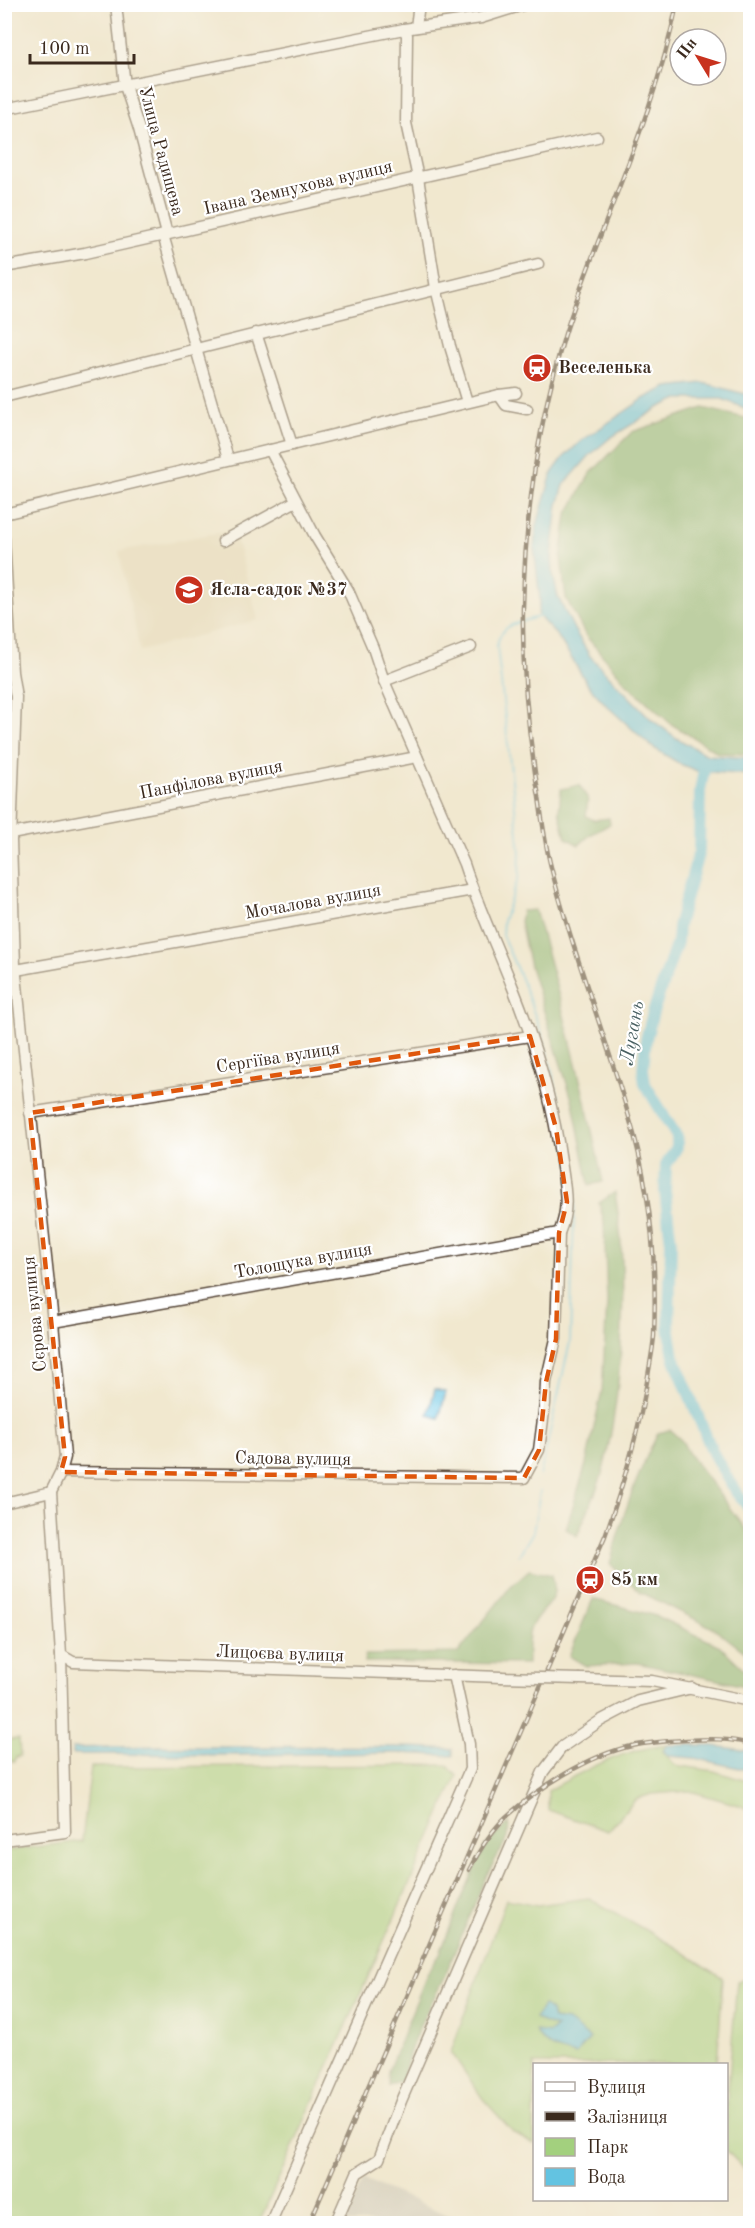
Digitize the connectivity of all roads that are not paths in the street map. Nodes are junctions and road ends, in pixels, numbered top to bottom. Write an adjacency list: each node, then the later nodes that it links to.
1 (116, 4): 6 (street, Улица Радищева)
2 (419, 4): 4 (street)
3 (526, 4): 4 (street)
4 (416, 27): 5 (street)
5 (404, 29): 6 (street); 9 (street)
6 (125, 86): 7 (street); 10 (street, Улица Радищева)
7 (4, 109)
8 (597, 137): 9 (street, Івана Земнухова вулиця)
9 (418, 178): 10 (street, Івана Земнухова вулиця); 13 (street)
10 (165, 235): 12 (street, Івана Земнухова вулиця); 15 (street, Улица Радищева)
11 (538, 264): 13 (street)
12 (4, 267)
13 (436, 288): 14 (street); 19 (street)
14 (256, 333): 15 (street); 21 (street)
15 (195, 351): 18 (street); 23 (street, Улица Радищева)
16 (516, 393): 17 (street)
17 (499, 395): 19 (street); 20 (street)
18 (4, 397)
19 (467, 402): 21 (street)
20 (527, 409)
21 (291, 445): 22 (street)
22 (270, 450): 23 (street); 24 (street)
23 (228, 459): 25 (street)
24 (296, 501): 27 (street); 29 (street)
25 (4, 514)
26 (4, 539): 31 (street, Сєрова вулиця)
27 (223, 541)
28 (471, 647): 29 (street)
29 (384, 681): 30 (street)
30 (417, 757): 31 (street, Панфілова вулиця); 32 (street)
31 (9, 839): 33 (street, Сєрова вулиця)
32 (472, 890): 33 (street, Мочалова вулиця); 34 (street)
33 (12, 968): 35 (street, Сєрова вулиця)
34 (530, 1036): 35 (street, Сергіїва вулиця); 36 (street)
35 (30, 1113): 37 (street, Сєрова вулиця)
36 (559, 1233): 37 (street, Толощука вулиця); 38 (street, Садова вулиця)
37 (53, 1322): 38 (street, Сєрова вулиця)
38 (61, 1472): 39 (street, Сєрова вулиця)
39 (51, 1492): 40 (street); 41 (street)
40 (4, 1503)
41 (61, 1655): 42 (street, Лицоєва вулиця); 45 (street)
42 (454, 1675): 43 (street, Лицоєва вулиця, bridge); 46 (street)
43 (692, 1688): 44 (street, Лицоєва вулиця); 47 (street)
44 (750, 1701)
45 (4, 1840)
46 (270, 2223)
47 (335, 2223)

